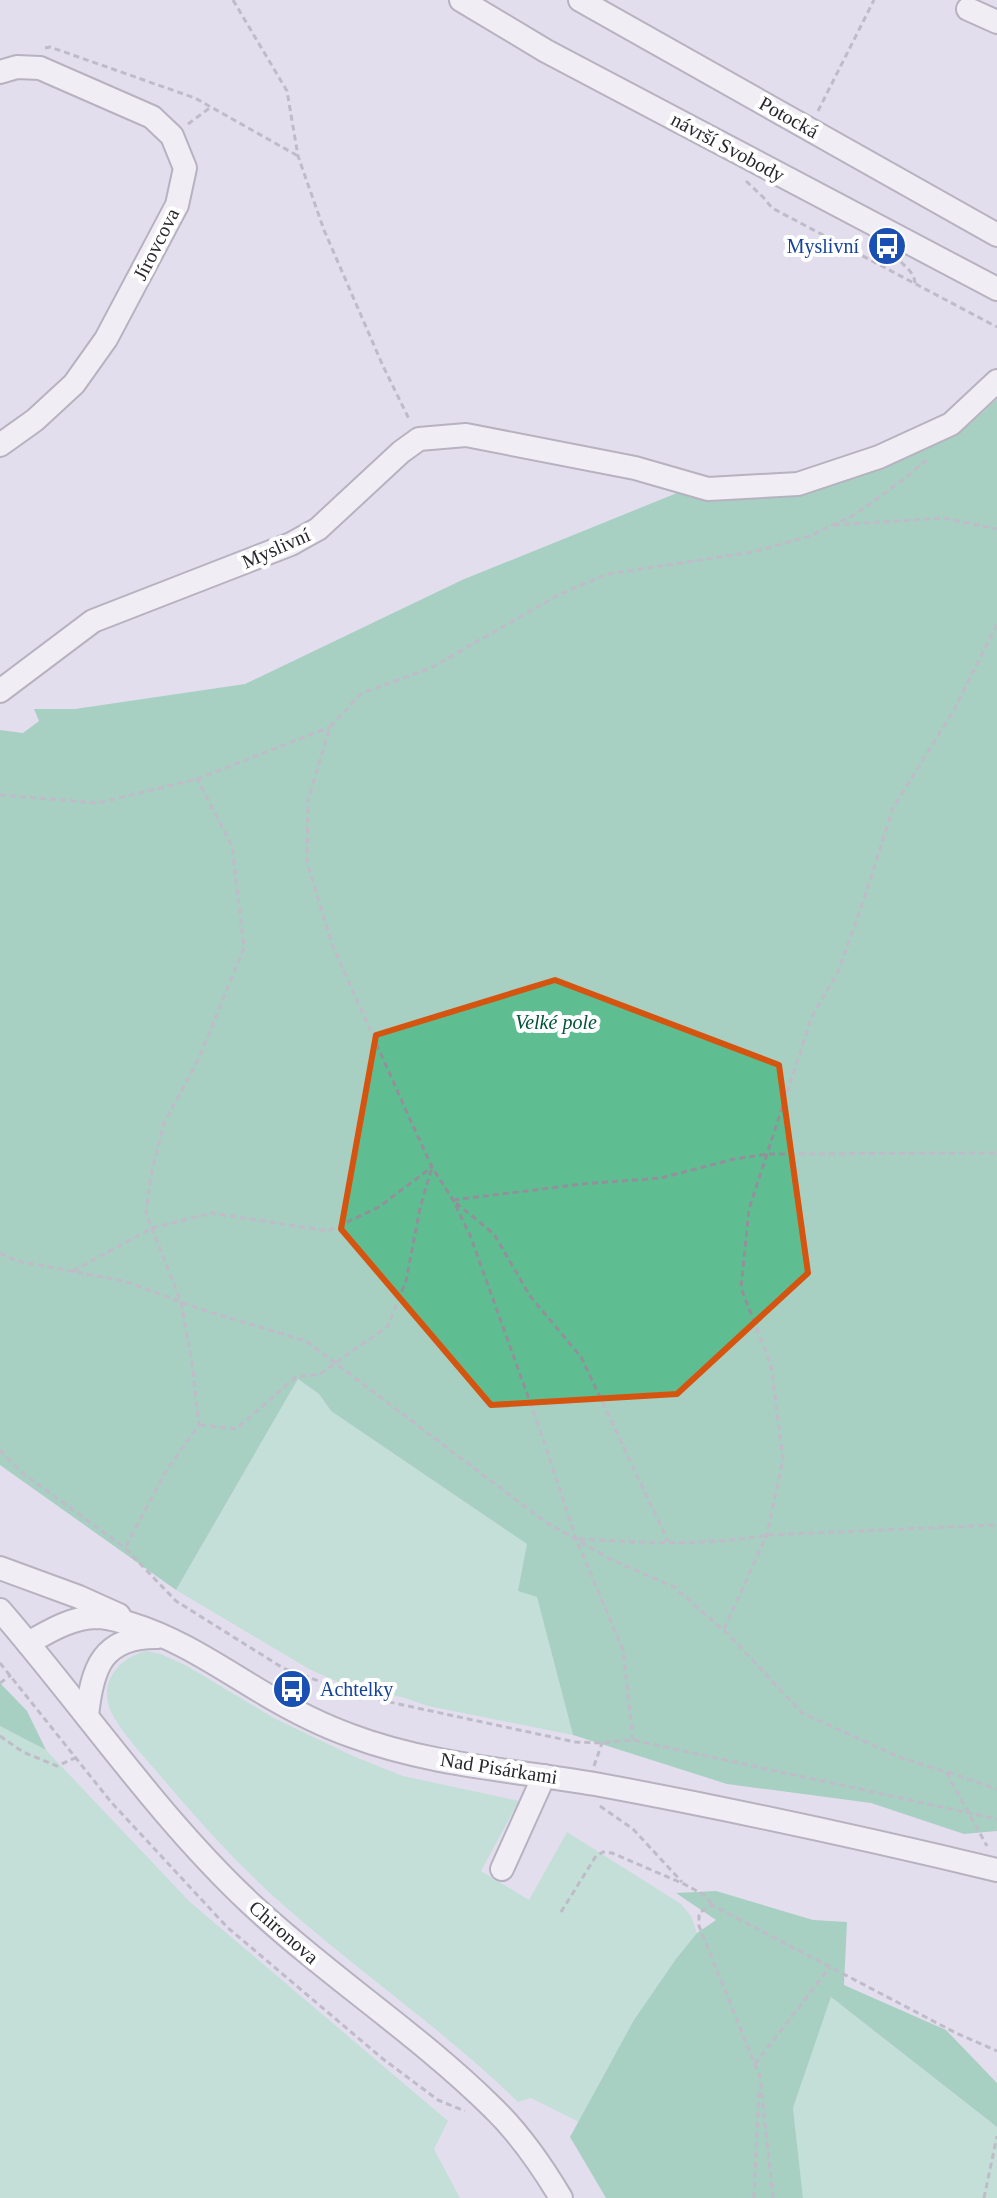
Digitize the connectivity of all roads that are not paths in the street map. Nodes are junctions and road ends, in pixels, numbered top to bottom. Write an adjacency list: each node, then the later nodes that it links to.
1 (461, 0): 7 (street, návrší Svobody)
2 (580, 0): 6 (street, Potocká)
3 (968, 9): 4 (street)
4 (997, 22)
5 (0, 72): 9 (street, Jírovcova)
6 (997, 235)
7 (997, 289)
8 (997, 381): 10 (street, Myslivní)
9 (0, 445)
10 (0, 691)
11 (0, 1568): 13 (street)
12 (0, 1610): 14 (street, Chironova)
13 (168, 1637): 14 (street, Nad Pisárkami); 15 (street); 16 (street, Nad Pisárkami)
14 (28, 1643): 15 (street, Chironova)
15 (87, 1716): 19 (street, Chironova)
16 (544, 1776): 17 (street, Nad Pisárkami); 18 (street)
17 (994, 1861)
18 (502, 1869)
19 (561, 2198)

